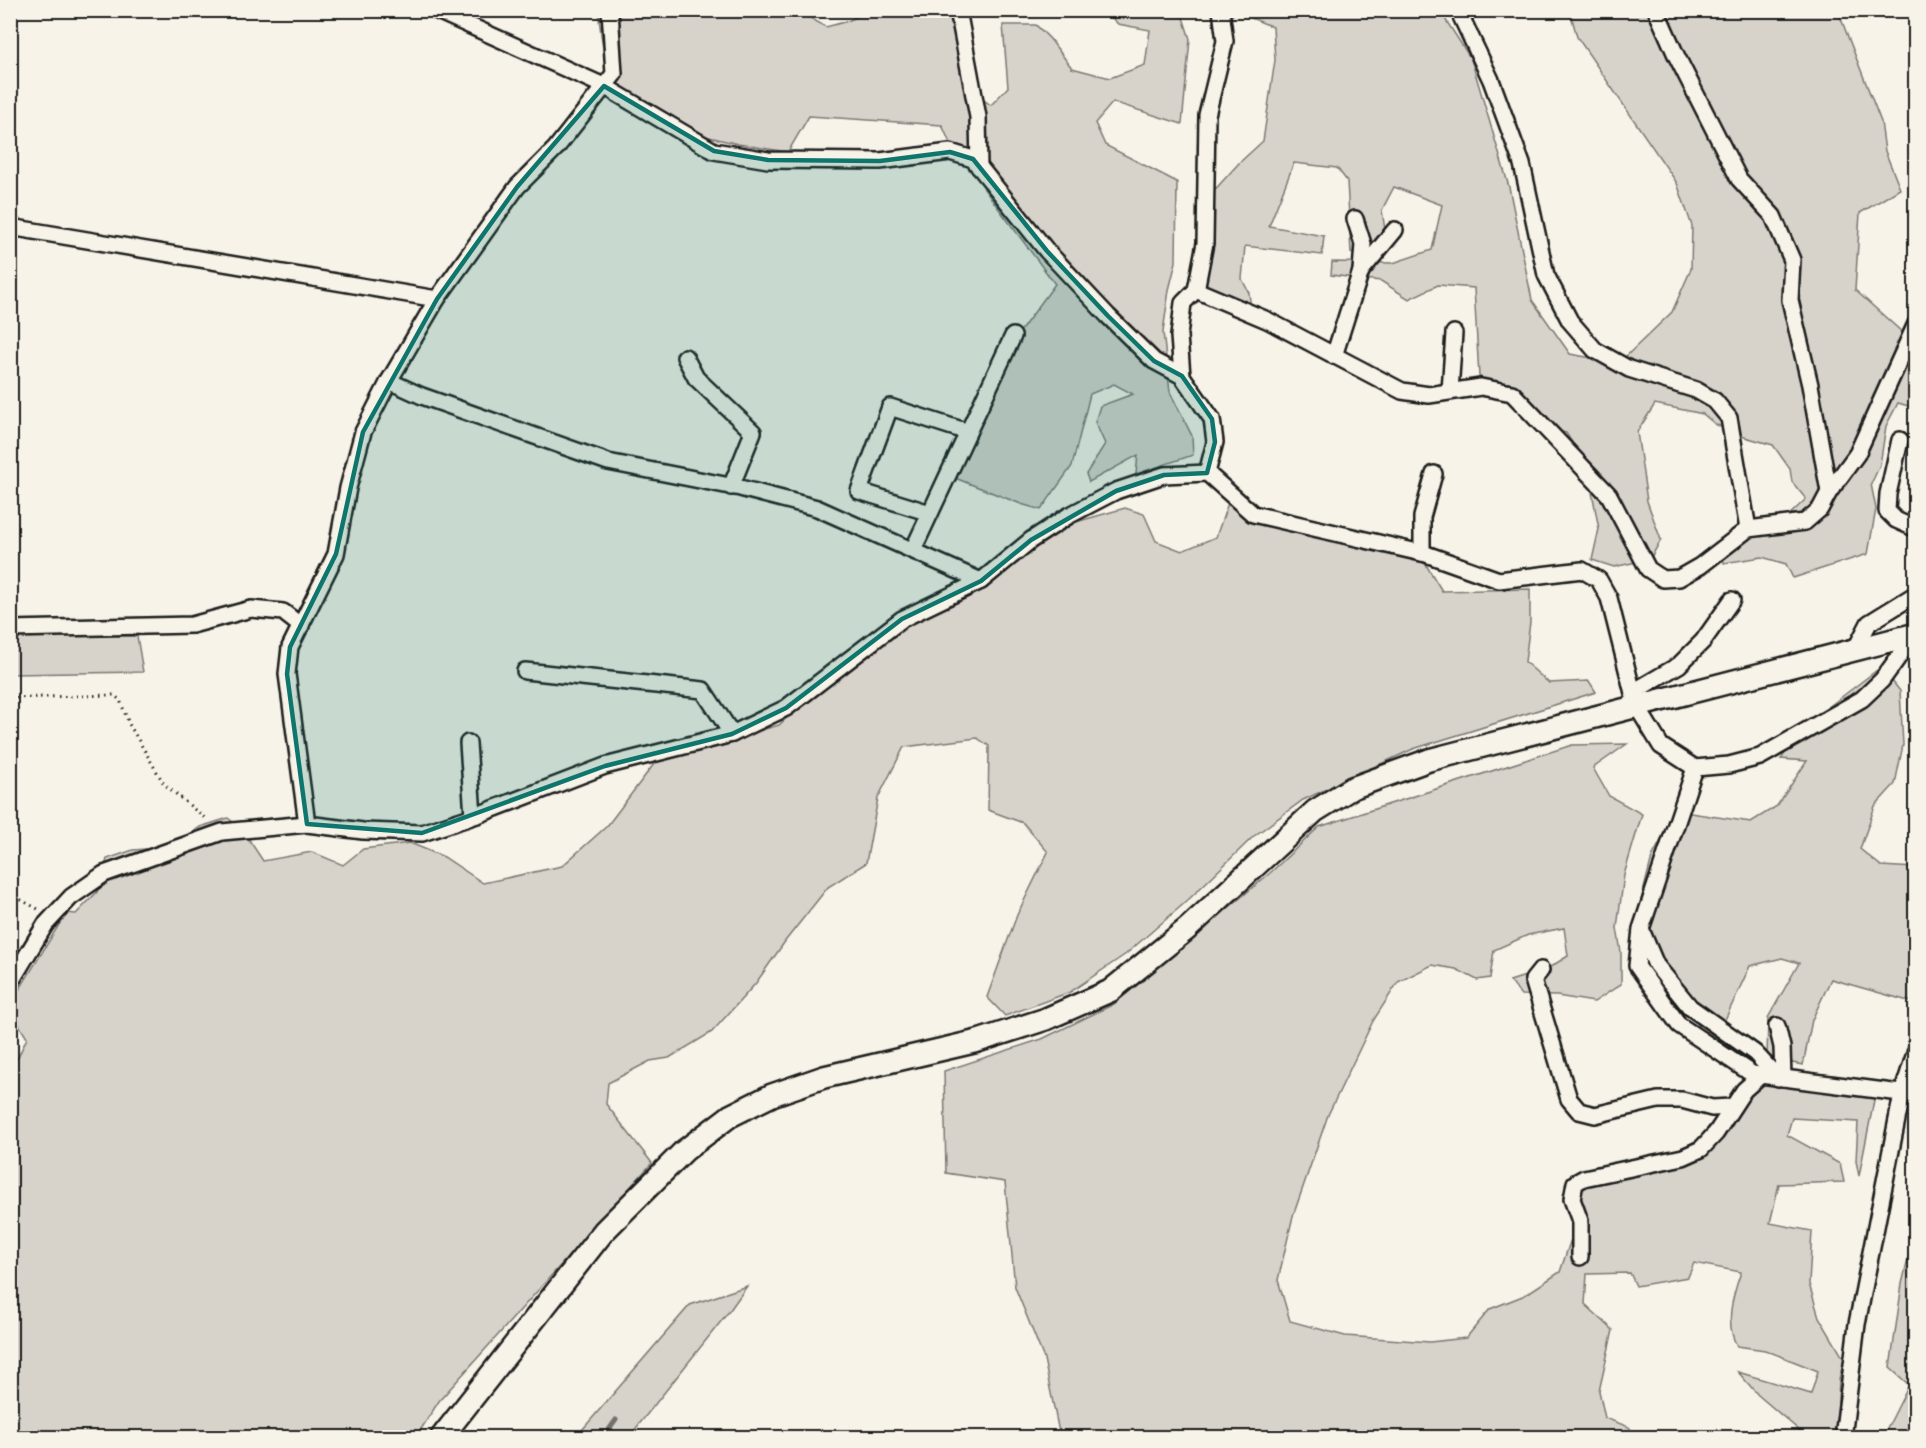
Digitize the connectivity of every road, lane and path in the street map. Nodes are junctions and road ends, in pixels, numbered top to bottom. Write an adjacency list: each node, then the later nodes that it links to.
1 (435, 10): 7 (street)
2 (610, 10): 7 (street)
3 (958, 10): 8 (street)
4 (1221, 10): 13 (street)
5 (1458, 10): 30 (street)
6 (1656, 10): 28 (street)
7 (604, 86): 8 (street); 14 (street)
8 (979, 167): 20 (street)
9 (1355, 219): 12 (street)
10 (10, 227): 14 (street)
11 (1395, 230): 12 (street)
12 (1361, 271): 18 (street)
13 (1196, 290): 18 (street); 20 (street)
14 (436, 299): 21 (street)
15 (1916, 324): 28 (street)
16 (1454, 333): 22 (street)
17 (1013, 336): 23 (street)
18 (1334, 356): 22 (street)
19 (685, 357): 27 (street)
20 (1182, 376): 25 (street)
21 (389, 381): 27 (street); 37 (street)
22 (1450, 391): 30 (street)
23 (968, 432): 29 (street); 29 (street)
24 (1900, 440): 31 (street)
25 (1207, 473): 33 (street); 34 (street)
26 (1434, 474): 33 (street)
27 (731, 487): 32 (street)
28 (1829, 492): 30 (street)
29 (930, 513): 32 (street)
30 (1748, 529)
31 (1916, 529)
32 (913, 550): 34 (street)
33 (1422, 553): 43 (street)
34 (981, 581): 44 (street)
35 (1916, 594): 40 (street)
36 (1732, 600): 43 (street)
37 (301, 627): 38 (street); 48 (street)
38 (10, 629)
39 (1915, 634): 40 (street); 46 (street)
40 (1856, 648): 43 (street)
41 (525, 671): 44 (street)
42 (10, 698): 49 (path)
43 (1635, 698): 46 (street); 62 (street)
44 (732, 734): 47 (street)
45 (468, 743): 47 (street)
46 (1695, 768): 52 (street)
47 (473, 816): 48 (street)
48 (307, 824): 49 (street)
49 (222, 832): 51 (street)
50 (10, 894): 51 (path)
51 (53, 916): 54 (street)
52 (1641, 929): 57 (street); 58 (street)
53 (1541, 970): 60 (street)
54 (10, 983)
55 (1777, 1026): 58 (street)
56 (1916, 1050): 59 (street)
57 (1761, 1075): 58 (street); 60 (street)
58 (1780, 1078): 59 (street)
59 (1909, 1095): 63 (street)
60 (1731, 1107): 61 (street)
61 (1580, 1257)
62 (441, 1437)
63 (1843, 1437)

